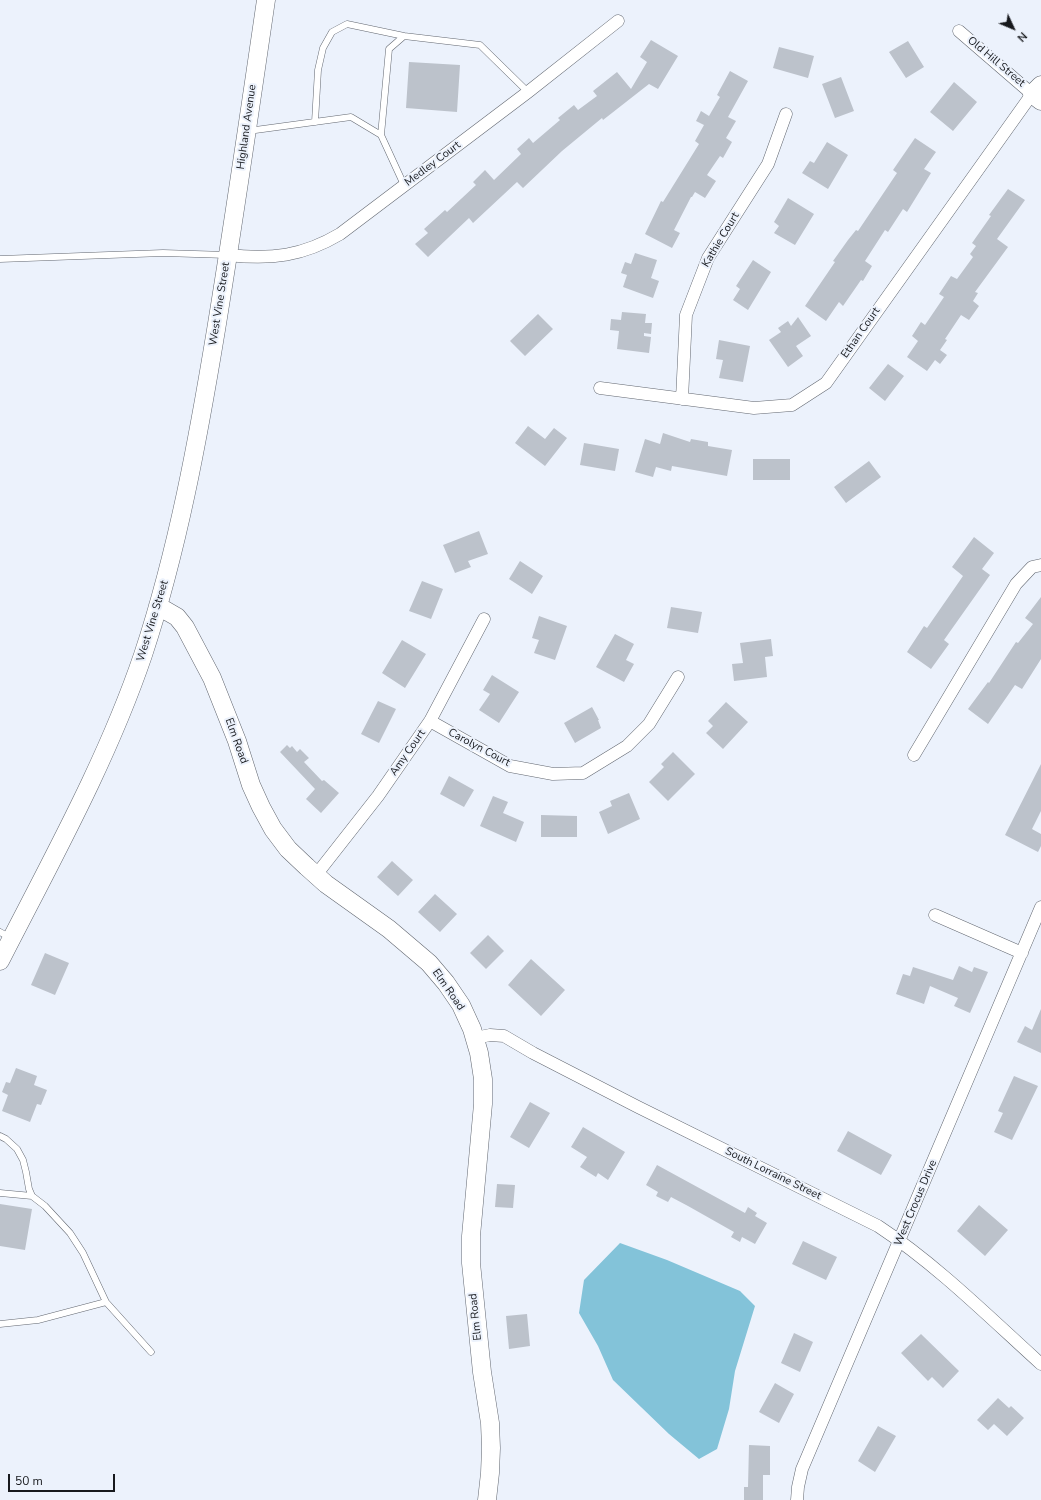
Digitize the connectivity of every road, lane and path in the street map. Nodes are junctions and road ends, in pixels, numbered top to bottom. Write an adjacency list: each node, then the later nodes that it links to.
1 (266, 0): 9 (street, Highland Avenue)
2 (618, 21): 5 (street, Medley Court)
3 (959, 31): 6 (street, Old Hill Street)
4 (404, 36): 5 (lane); 8 (lane); 10 (lane)
5 (528, 92): 11 (street, Medley Court)
6 (1038, 93): 15 (street, Ethan Court)
7 (786, 114): 15 (street, Kathie Court)
8 (315, 122): 9 (lane); 10 (lane)
9 (247, 131): 12 (street, Highland Avenue)
10 (381, 135): 11 (lane)
11 (404, 185): 12 (street, Medley Court)
12 (228, 255): 13 (lane); 17 (street, West Vine Street)
13 (0, 259)
14 (600, 388): 15 (street, Ethan Court)
15 (682, 399)
16 (1041, 565): 21 (street)
17 (158, 606): 22 (street, Elm Road); 25 (street, West Vine Street)
18 (484, 619): 20 (street, Amy Court)
19 (678, 677): 20 (street, Carolyn Court)
20 (430, 721): 22 (street, Amy Court)
21 (914, 755)
22 (316, 875): 28 (street, Elm Road)
23 (1041, 907): 26 (street, West Crocus Drive)
24 (935, 915): 26 (street)
25 (6, 935): 27 (street, West Vine Street)
26 (1022, 953): 32 (street, West Crocus Drive)
27 (0, 961)
28 (475, 1038): 32 (street, South Lorraine Street); 37 (street, Elm Road)
29 (0, 1136): 31 (lane)
30 (0, 1193): 31 (lane)
31 (32, 1196): 33 (lane)
32 (900, 1240): 36 (street, South Lorraine Street); 38 (street, West Crocus Drive)
33 (106, 1302): 34 (lane); 35 (lane)
34 (0, 1324)
35 (151, 1352)
36 (1041, 1364)
37 (487, 1500)
38 (797, 1500)

